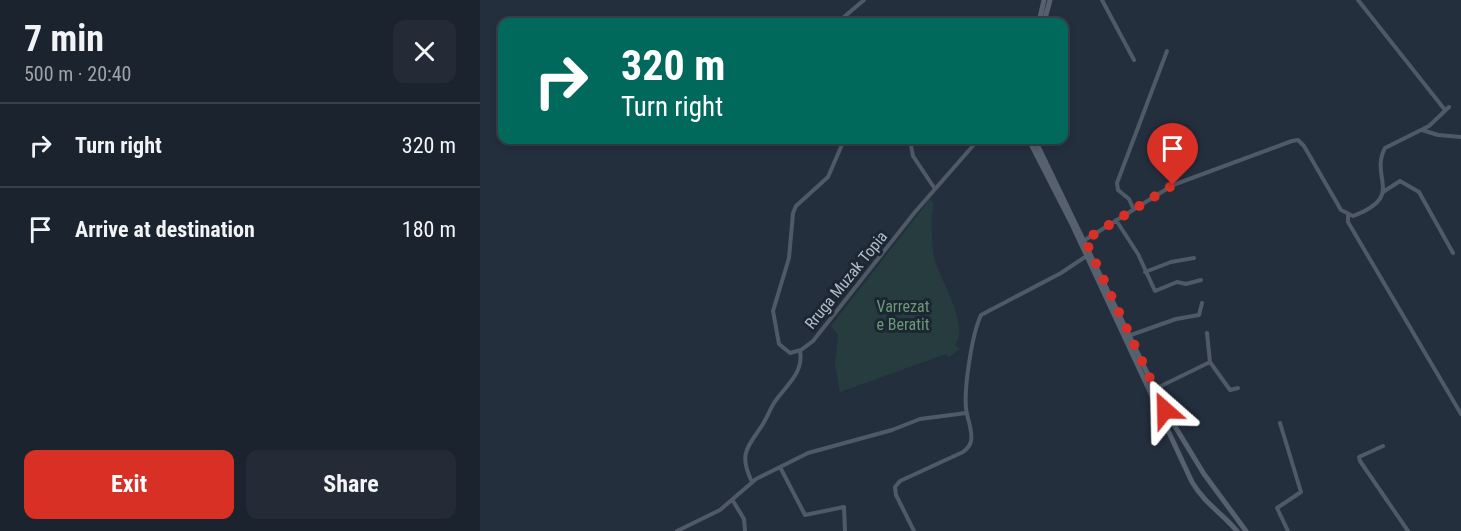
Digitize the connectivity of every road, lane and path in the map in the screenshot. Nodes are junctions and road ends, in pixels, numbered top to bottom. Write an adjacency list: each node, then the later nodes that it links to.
1 (864, 0): 6 (street)
2 (1044, 0): 7 (main road)
3 (1050, 0): 8 (main road)
4 (1102, 0): 10 (street)
5 (1358, 0): 11 (street)
6 (843, 18)
7 (1040, 18)
8 (1045, 18)
9 (1167, 51): 21 (street)
10 (1134, 60)
11 (1422, 130): 12 (street); 20 (street)
12 (1461, 137)
13 (842, 144): 33 (street, Rruga Muzak Topia)
14 (911, 144): 19 (street)
15 (974, 144): 19 (street, Rruga Muzak Topia)
16 (1031, 144): 18 (main road)
17 (1037, 144): 18 (main road)
18 (1056, 188): 24 (main road); 26 (main road)
19 (935, 189): 33 (street, Rruga Muzak Topia)
20 (1382, 193): 22 (street); 25 (street)
21 (1133, 208): 22 (street); 23 (street)
22 (1348, 216): 39 (street)
23 (1116, 220): 24 (street); 28 (street)
24 (1085, 240): 26 (main road)
25 (1453, 253)
26 (1089, 254): 32 (main road); 38 (street)
27 (1194, 258): 28 (street)
28 (1145, 272): 29 (street)
29 (1201, 280)
30 (1202, 303): 32 (street)
31 (1207, 333): 34 (street)
32 (1128, 336): 36 (main road); 37 (main road)
33 (800, 351): 45 (street)
34 (1210, 362): 35 (street); 36 (street)
35 (1238, 388)
36 (1155, 389): 37 (main road)
37 (1162, 411): 43 (main road); 44 (main road)
38 (966, 413): 42 (street); 52 (street)
39 (1461, 414)
40 (1281, 423): 55 (street)
41 (1383, 446): 56 (street)
42 (780, 467): 45 (street); 51 (street)
43 (1204, 474): 44 (main road); 46 (main road)
44 (1192, 482): 48 (main road)
45 (752, 483): 47 (street)
46 (1219, 497): 48 (main road); 54 (main road)
47 (733, 501): 49 (street); 50 (street)
48 (1208, 505): 53 (main road)
49 (677, 531)
50 (745, 531)
51 (845, 531)
52 (914, 531)
53 (1237, 531)
54 (1246, 531)
55 (1288, 531)
56 (1408, 531)

